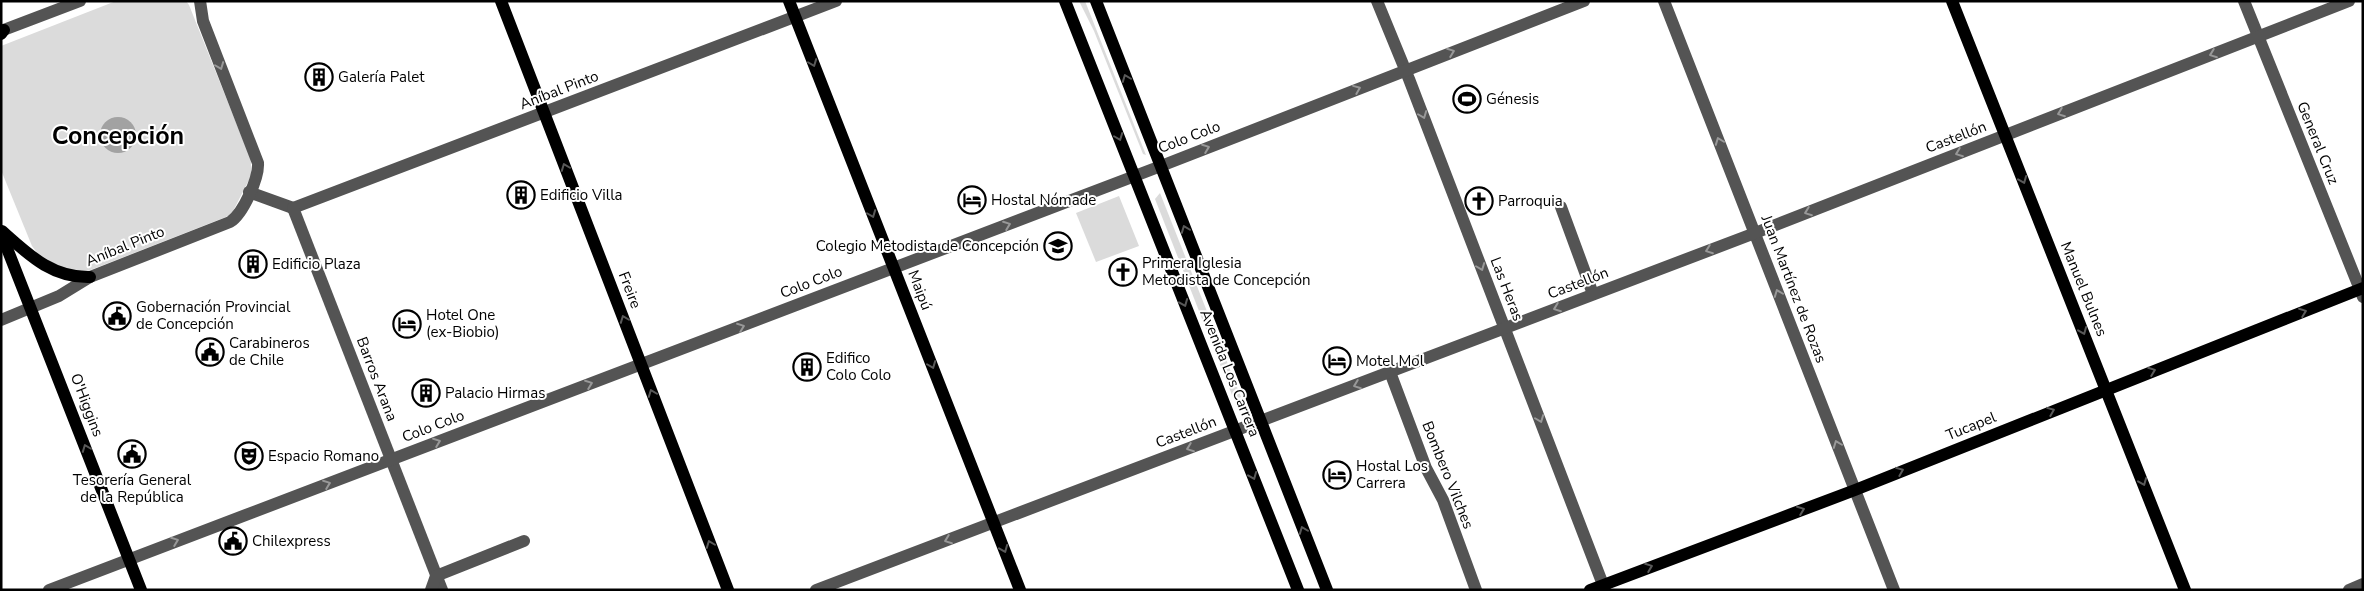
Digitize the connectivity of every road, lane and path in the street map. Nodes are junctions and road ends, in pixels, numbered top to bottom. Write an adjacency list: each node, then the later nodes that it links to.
1 (80, 1): 17 (street)
2 (192, 1): 16 (street)
3 (200, 1): 16 (street)
4 (501, 1): 20 (main road, Freire)
5 (789, 1): 15 (main road, Maipú)
6 (836, 1): 15 (street, Aníbal Pinto)
7 (1065, 1): 23 (main road, Avenida Los Carrera, one-way to 23)
8 (1096, 1): 22 (main road, Avenida Los Carrera, one-way to 8)
9 (1377, 1): 19 (street, Las Heras)
10 (1584, 1): 19 (street, Colo Colo, one-way to 10)
11 (1664, 1): 28 (street, Juan Martínez de Rozas, one-way to 11)
12 (1952, 1): 21 (main road, Manuel Bulnes)
13 (2244, 1): 18 (street, General Cruz)
14 (2350, 1): 18 (street, Castellón)
15 (796, 17): 20 (street, Aníbal Pinto); 29 (main road, Maipú, one-way to 29)
16 (203, 21): 24 (street, one-way to 24)
17 (2, 32)
18 (2258, 37): 21 (street, Castellón, one-way to 21); 31 (street, General Cruz)
19 (1406, 70): 22 (street, Colo Colo, one-way to 19); 35 (street, Las Heras, one-way to 35)
20 (544, 113): 26 (street, Aníbal Pinto); 36 (main road, Freire, one-way to 20)
21 (2005, 135): 28 (street, Castellón, one-way to 28); 38 (main road, Manuel Bulnes, one-way to 38)
22 (1161, 166): 23 (street, Colo Colo); 39 (main road, Avenida Los Carrera, one-way to 22)
23 (1134, 176): 29 (street, Colo Colo, one-way to 23); 40 (main road, Avenida Los Carrera, one-way to 40)
24 (249, 192): 26 (street); 30 (street, Aníbal Pinto)
25 (1560, 207): 32 (street)
26 (293, 208): 41 (street, Barros Arana)
27 (1, 232): 30 (main road); 33 (main road, O'Higgins)
28 (1755, 232): 32 (street, Castellón, one-way to 32); 42 (street, Juan Martínez de Rozas, one-way to 28)
29 (894, 268): 36 (street, Colo Colo, one-way to 29); 43 (main road, Maipú, one-way to 43)
30 (90, 277): 33 (street, Aníbal Pinto)
31 (2362, 292): 38 (main road, Tucapel, one-way to 31)
32 (1593, 294): 35 (street, Castellón, one-way to 35)
33 (30, 308): 34 (street, Aníbal Pinto); 45 (main road, O'Higgins, one-way to 33)
34 (1, 320)
35 (1505, 328): 37 (street, Castellón); 48 (street, Las Heras, one-way to 48)
36 (641, 364): 41 (street, Colo Colo, one-way to 36); 53 (main road, Freire, one-way to 36)
37 (1390, 372): 39 (street, Castellón, one-way to 39); 58 (street, Bombero Vilches)
38 (2106, 389): 42 (main road, Tucapel, one-way to 38); 61 (main road, Manuel Bulnes, one-way to 61)
39 (1261, 421): 40 (street, Castellón); 57 (main road, Avenida Los Carrera, one-way to 39)
40 (1235, 431): 43 (street, Castellón, one-way to 43); 56 (main road, Avenida Los Carrera, one-way to 56)
41 (391, 460): 45 (street, Colo Colo, one-way to 41); 46 (street, Barros Arana)
42 (1855, 490): 48 (main road, Tucapel, one-way to 42); 60 (street, Juan Martínez de Rozas)
43 (993, 523): 54 (street, Castellón, one-way to 54); 55 (main road, Maipú, one-way to 55)
44 (524, 542): 46 (street)
45 (129, 559): 49 (street, Colo Colo); 50 (main road, O'Higgins)
46 (436, 576): 51 (street); 52 (street, Barros Arana)
47 (2363, 584): 62 (street)
48 (1604, 587): 59 (main road, Tucapel)
49 (49, 590)
50 (141, 590)
51 (431, 590)
52 (442, 590)
53 (728, 590)
54 (816, 590)
55 (1020, 590)
56 (1298, 590)
57 (1327, 590)
58 (1476, 590)
59 (1590, 590)
60 (1894, 590)
61 (2186, 590)
62 (2349, 590)

